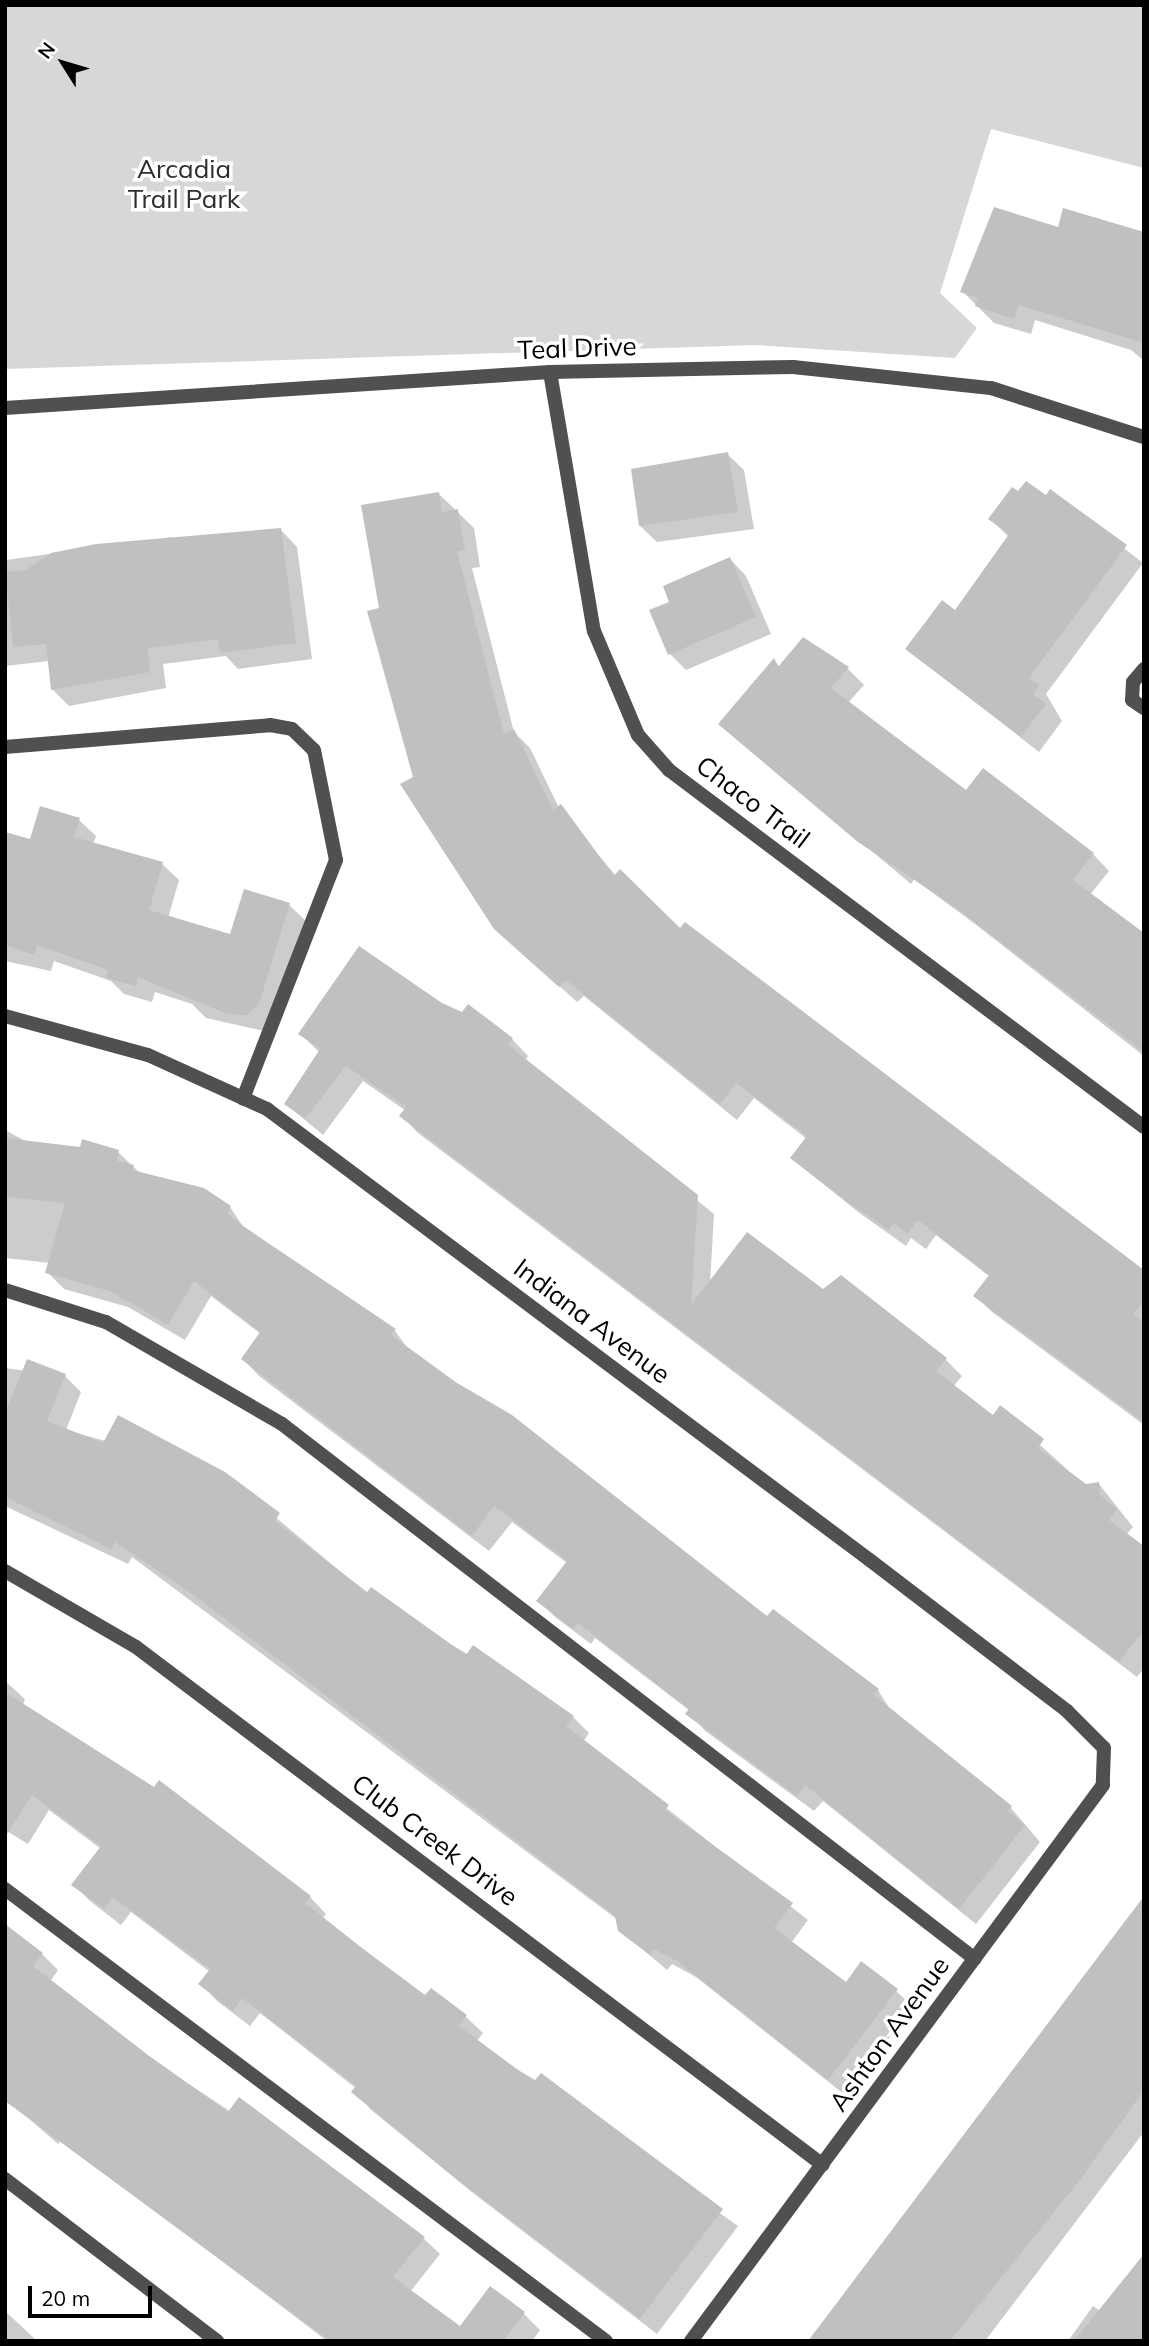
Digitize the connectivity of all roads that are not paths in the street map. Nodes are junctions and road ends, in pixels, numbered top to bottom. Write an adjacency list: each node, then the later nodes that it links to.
1 (550, 372): 2 (street, Teal Drive); 3 (street, Teal Drive); 9 (street, Chaco Trail)
2 (5, 408)
3 (1144, 437)
4 (1144, 669): 5 (street)
5 (1144, 708)
6 (5, 747): 8 (street)
7 (5, 1016): 8 (street, Indiana Avenue)
8 (243, 1098): 12 (street, Indiana Avenue)
9 (1144, 1127)
10 (5, 1290): 14 (street)
11 (5, 1572): 15 (street, Club Creek Drive)
12 (1104, 1748): 14 (street, Ashton Avenue)
13 (5, 1889): 18 (street)
14 (975, 1959): 15 (street, Ashton Avenue)
15 (823, 2165): 19 (street, Ashton Avenue)
16 (5, 2179): 17 (street)
17 (217, 2341)
18 (606, 2341)
19 (691, 2341)

